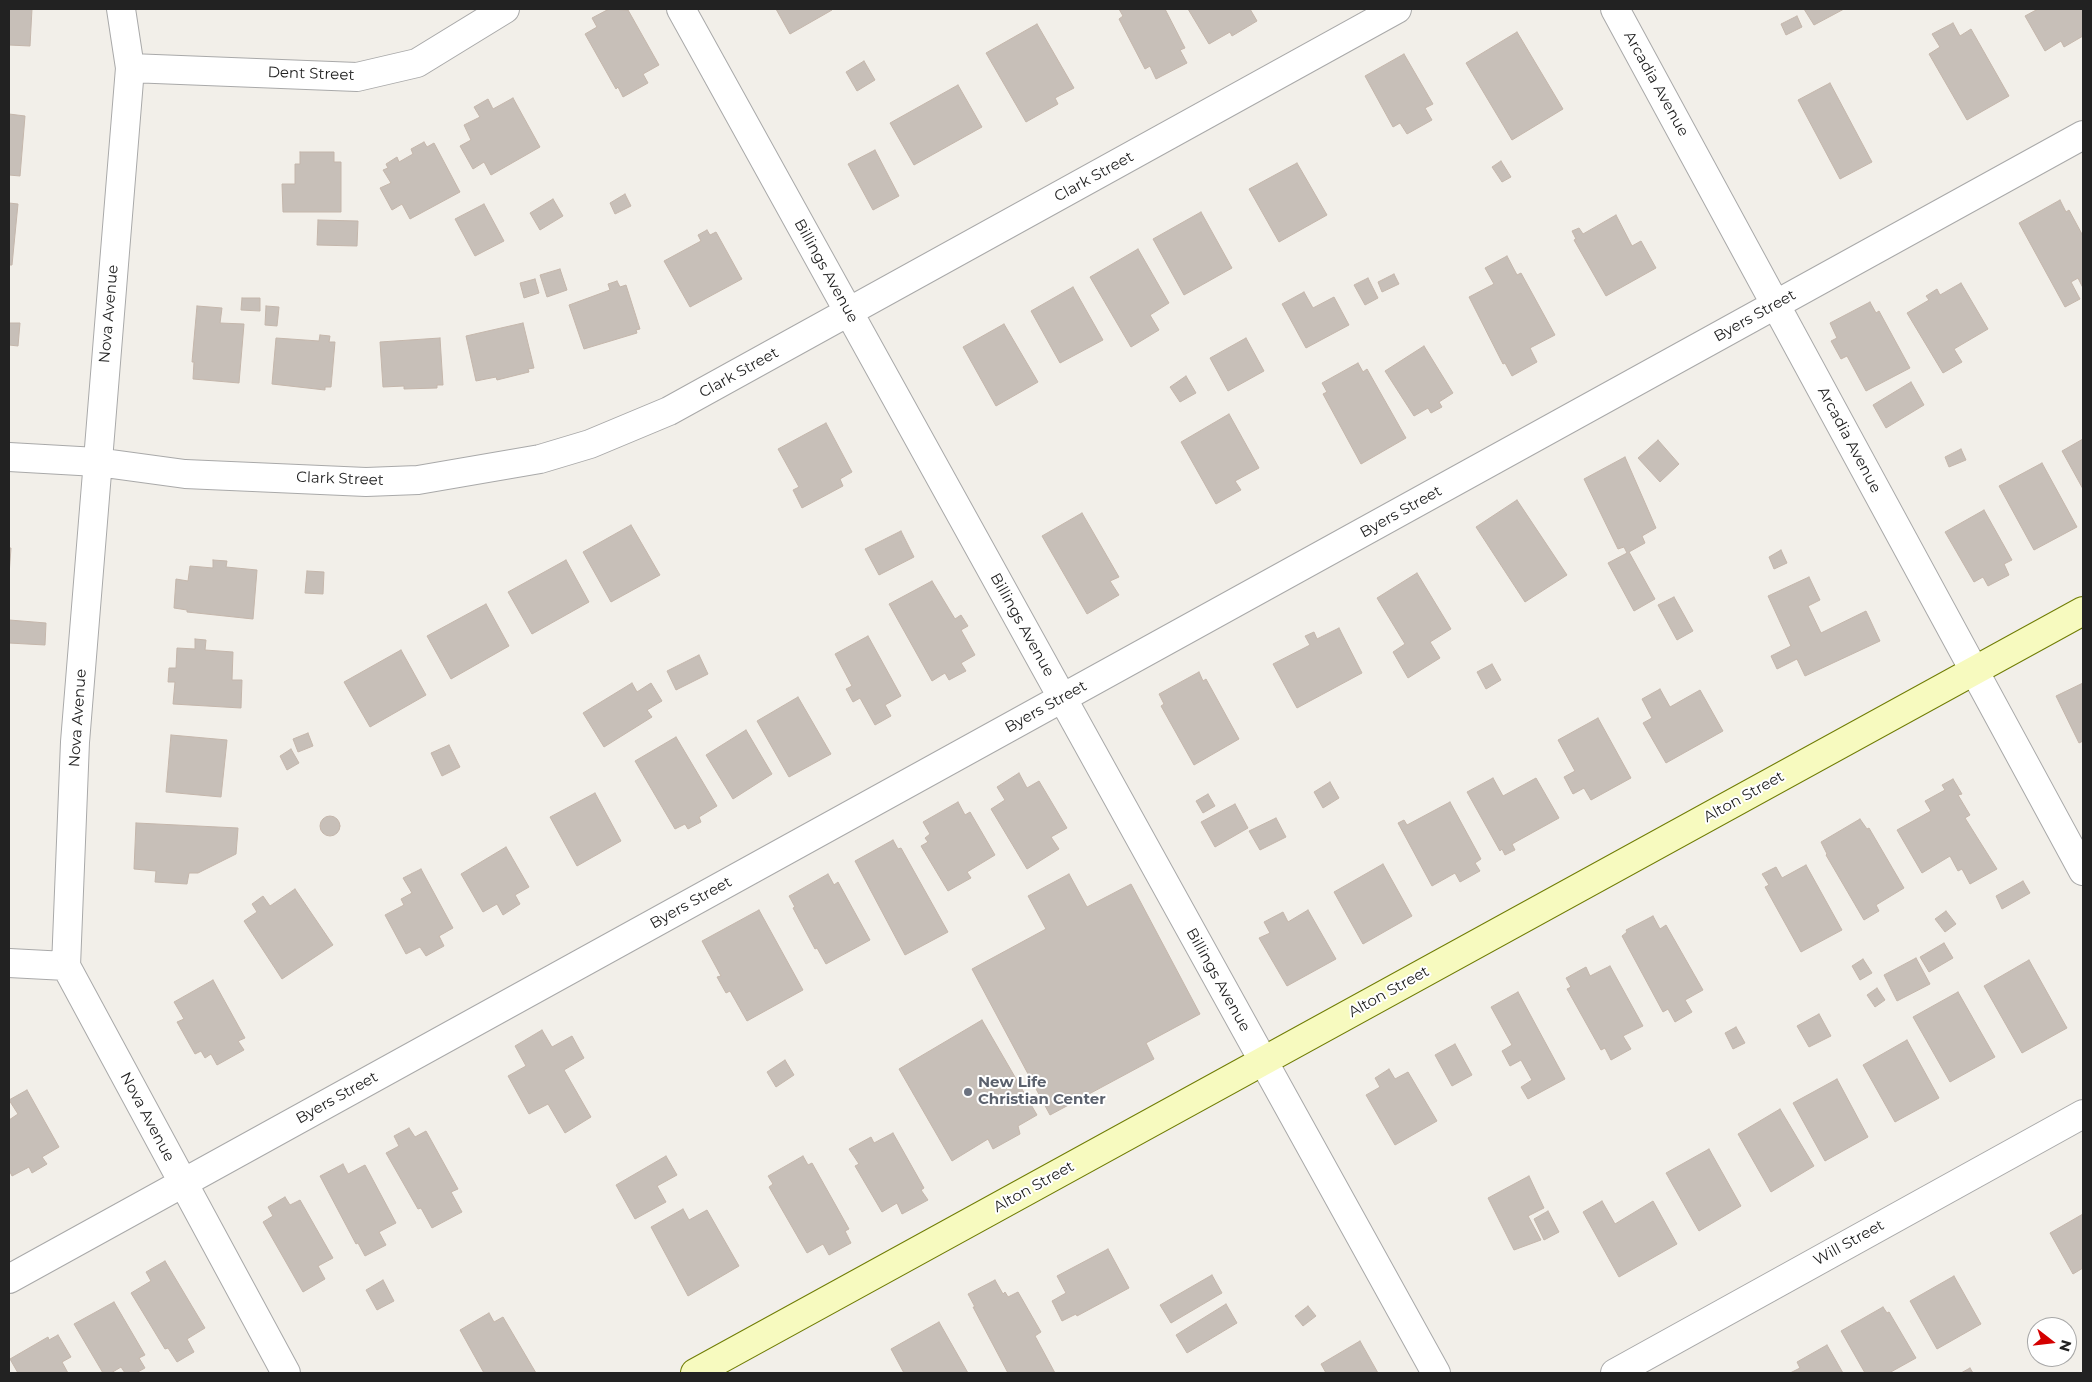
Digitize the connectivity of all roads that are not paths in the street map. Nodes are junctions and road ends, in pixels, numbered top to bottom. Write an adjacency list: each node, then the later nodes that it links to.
1 (121, 9): 6 (street, Nova Avenue)
2 (505, 9): 6 (street, Dent Street)
3 (681, 9): 9 (street, Billings Avenue)
4 (1397, 9): 9 (street, Clark Street)
5 (1615, 9): 8 (street, Arcadia Avenue)
6 (130, 68): 11 (street, Nova Avenue)
7 (2083, 136): 8 (street, Byers Street)
8 (1776, 305): 13 (street, Arcadia Avenue); 14 (street, Byers Street)
9 (849, 312): 11 (street, Clark Street); 14 (street, Billings Avenue)
10 (9, 457): 11 (street, Clark Street)
11 (97, 462): 17 (street, Nova Avenue)
12 (2083, 611): 13 (street, Alton Street)
13 (1974, 671): 15 (street, Arcadia Avenue); 18 (street, Alton Street)
14 (1063, 698): 18 (street, Billings Avenue); 20 (street, Byers Street)
15 (2083, 871)
16 (9, 963): 17 (street)
17 (66, 966): 20 (street, Nova Avenue)
18 (1263, 1061): 23 (street, Alton Street); 24 (street, Billings Avenue)
19 (2083, 1114): 25 (street, Will Street)
20 (183, 1183): 21 (street, Byers Street); 22 (street, Nova Avenue)
21 (9, 1279)
22 (286, 1373)
23 (695, 1373)
24 (1436, 1373)
25 (1615, 1373)

